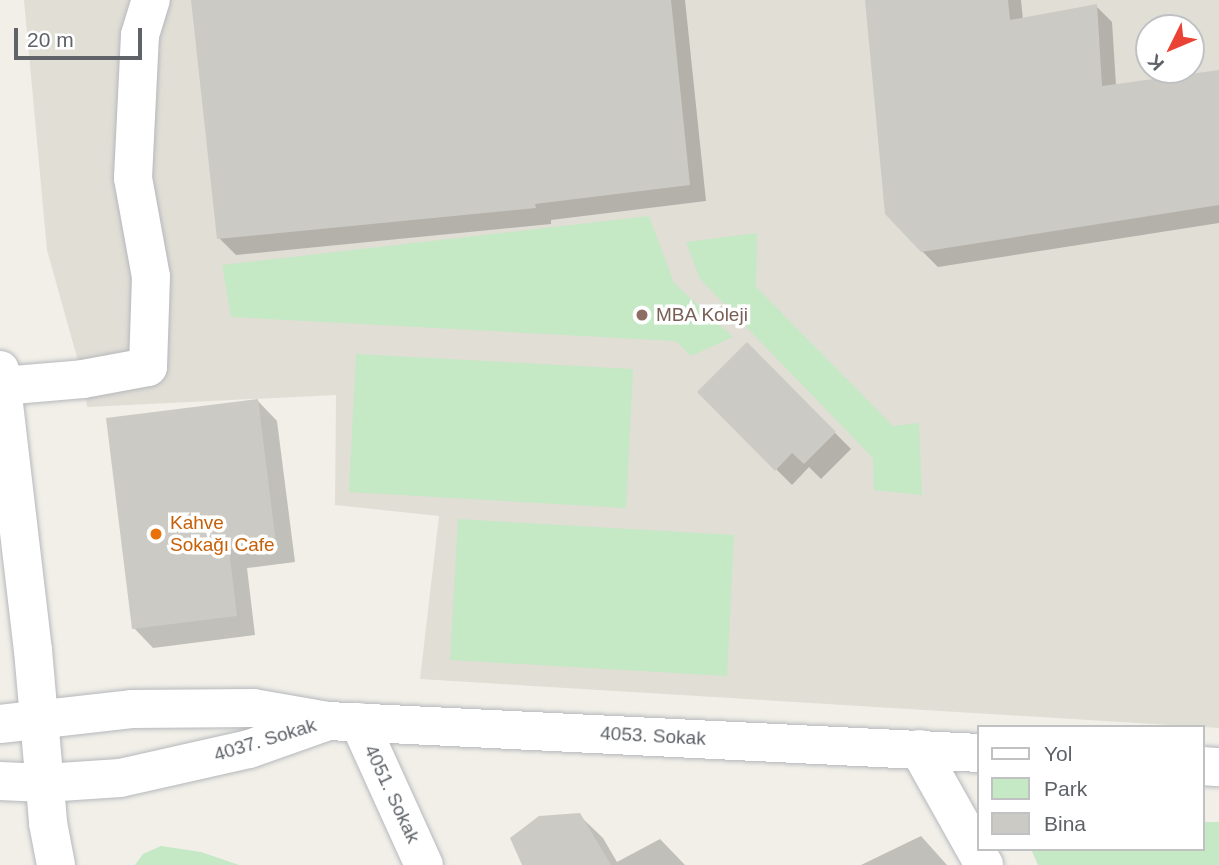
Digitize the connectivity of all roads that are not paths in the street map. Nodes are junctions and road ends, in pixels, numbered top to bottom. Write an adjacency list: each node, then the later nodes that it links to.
1 (151, 0): 2 (street)
2 (1, 378): 3 (street)
3 (39, 721): 4 (street, 4037. Sokak); 5 (street, 4037. Sokak); 9 (street)
4 (343, 721): 6 (street, 4053. Sokak); 9 (street, 4037. Sokak); 11 (street, 4051. Sokak)
5 (0, 724)
6 (919, 749): 7 (street, 4053. Sokak); 12 (street)
7 (978, 753)
8 (0, 782): 9 (street, 4037. Sokak)
9 (45, 783): 10 (street)
10 (55, 861)
11 (424, 865)
12 (984, 865)

